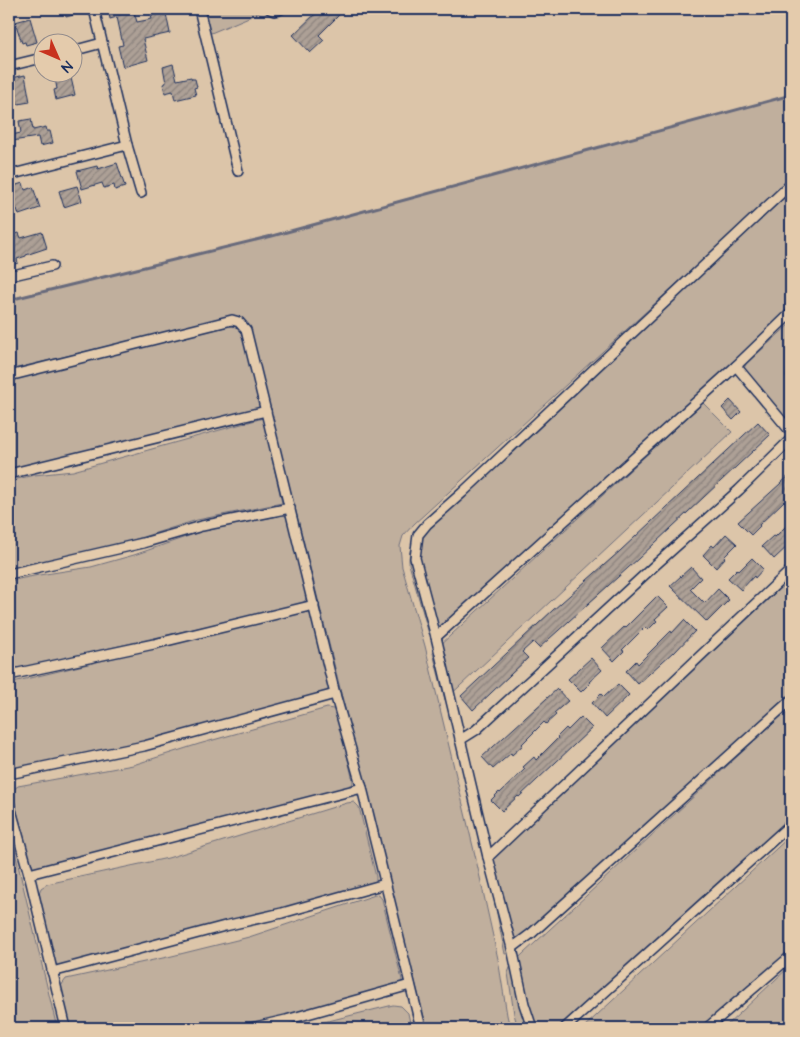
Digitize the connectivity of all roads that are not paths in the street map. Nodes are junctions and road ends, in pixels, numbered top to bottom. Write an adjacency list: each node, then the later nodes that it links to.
1 (94, 9): 3 (street)
2 (199, 9): 8 (street)
3 (102, 44): 4 (street); 7 (street)
4 (82, 49)
5 (32, 60): 6 (street)
6 (9, 66)
7 (127, 145): 9 (street); 11 (street)
8 (238, 171)
9 (9, 175)
10 (791, 184): 25 (street)
11 (140, 193)
12 (52, 266): 13 (street)
13 (9, 276)
14 (791, 313): 15 (street)
15 (736, 366): 18 (street); 25 (street)
16 (9, 376): 17 (street)
17 (266, 411): 20 (street); 21 (street)
18 (791, 432)
19 (791, 439): 29 (street)
20 (9, 474)
21 (290, 508): 23 (street); 24 (street)
22 (791, 570): 34 (street)
23 (9, 574)
24 (314, 605): 26 (street); 27 (street)
25 (436, 637): 29 (street)
26 (9, 675)
27 (336, 694): 30 (street); 31 (street)
28 (791, 700): 37 (street)
29 (460, 740): 34 (street)
30 (9, 774)
31 (362, 788): 35 (street); 36 (street)
32 (9, 803): 35 (street)
33 (791, 824): 45 (street)
34 (488, 857): 37 (street)
35 (28, 874): 39 (street)
36 (385, 884): 39 (street); 40 (street)
37 (512, 948): 44 (street)
38 (791, 956): 46 (street)
39 (52, 972): 41 (street)
40 (410, 985): 42 (street); 43 (street)
41 (66, 1028)
42 (251, 1028)
43 (421, 1028)
44 (532, 1028)
45 (565, 1028)
46 (707, 1028)

